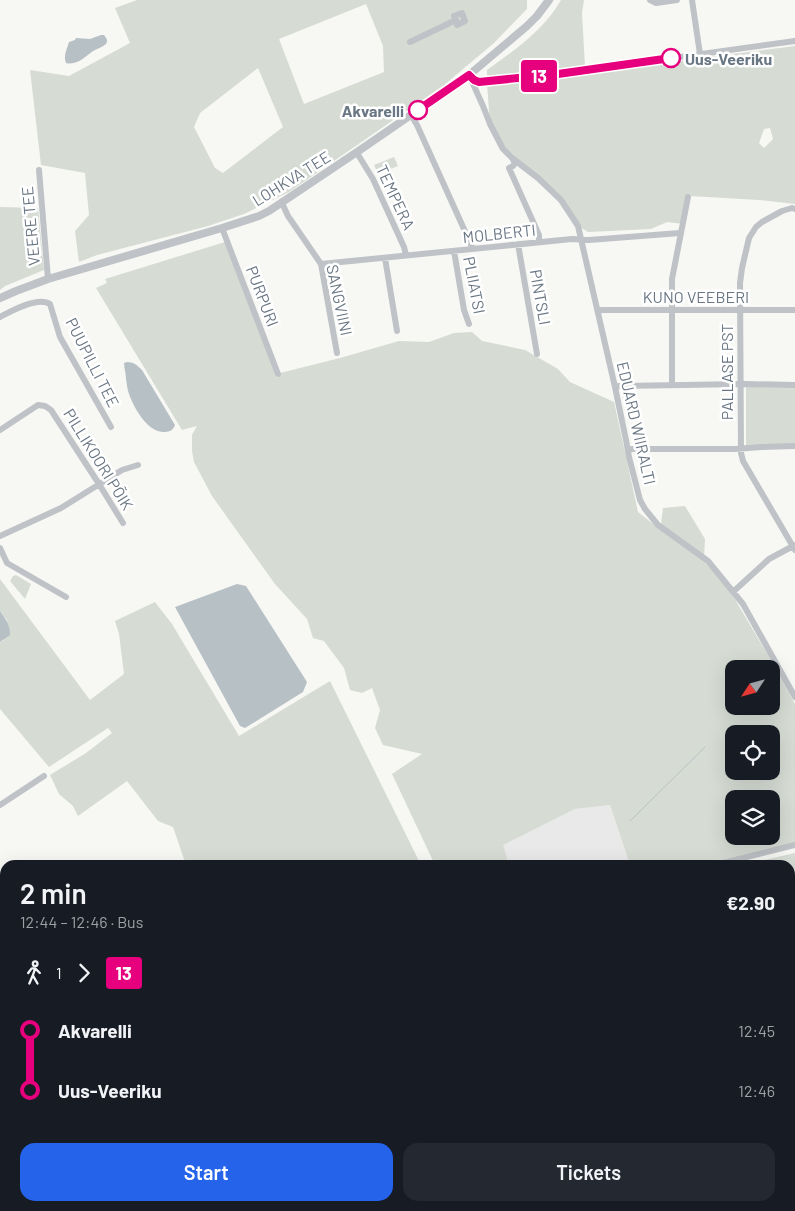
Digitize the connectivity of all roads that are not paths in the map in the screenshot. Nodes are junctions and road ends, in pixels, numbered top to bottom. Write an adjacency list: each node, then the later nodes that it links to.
1 (550, 0): 9 (street, LOHKVA TEE)
2 (650, 0): 3 (street)
3 (677, 0)
4 (692, 0): 8 (street)
5 (456, 20): 7 (street)
6 (795, 41): 8 (street)
7 (410, 42)
8 (700, 54): 9 (street)
9 (469, 75): 10 (street, LOHKVA TEE); 12 (street, EDUARD WIIRALTI)
10 (411, 115): 11 (street, LOHKVA TEE); 22 (street)
11 (357, 153): 15 (street, LOHKVA TEE); 24 (street, TEMPERA)
12 (512, 158): 19 (street, EDUARD WIIRALTI); 20 (street)
13 (39, 170): 27 (street, VEERE TEE)
14 (688, 197): 18 (street)
15 (282, 204): 17 (street, LOHKVA TEE); 26 (street, SANGVIINI)
16 (795, 209): 30 (street, PALLASE PST)
17 (222, 228): 27 (street, LOHKVA TEE); 38 (street, PURPURI)
18 (680, 233): 19 (street, MOLBERTI); 29 (street)
19 (582, 240): 20 (street, MOLBERTI); 32 (street, EDUARD WIIRALTI)
20 (539, 242): 21 (street, MOLBERTI)
21 (518, 244): 22 (street, MOLBERTI); 37 (street, PINTSLI)
22 (473, 249): 23 (street, MOLBERTI)
23 (454, 251): 24 (street, MOLBERTI); 34 (street, PLIIATSI)
24 (406, 256): 25 (street, MOLBERTI)
25 (385, 258): 26 (street, MOLBERTI); 35 (street)
26 (321, 264): 36 (street, SANGVIINI)
27 (48, 279): 28 (street, LOHKVA TEE)
28 (0, 298)
29 (672, 310): 30 (street, KUNO VEEBERI); 32 (street, KUNO VEEBERI); 40 (street)
30 (740, 310): 31 (street, KUNO VEEBERI); 39 (street, PALLASE PST)
31 (795, 310)
32 (598, 311): 42 (street, EDUARD WIIRALTI)
33 (0, 317): 43 (street, PUUPILLI TEE)
34 (468, 324)
35 (397, 332)
36 (337, 353)
37 (537, 354)
38 (278, 374)
39 (740, 384): 40 (street); 41 (street); 46 (street, PALLASE PST)
40 (672, 385): 42 (street)
41 (795, 385)
42 (615, 387): 47 (street, EDUARD WIIRALTI)
43 (111, 427)
44 (0, 430): 49 (street, PILLIKOORI PÕIK)
45 (795, 446): 46 (street)
46 (740, 448): 47 (street); 52 (street, PALLASE PST)
47 (628, 450): 54 (street, EDUARD WIIRALTI)
48 (138, 465): 49 (street)
49 (99, 484): 50 (street, PILLIKOORI PÕIK); 51 (street)
50 (123, 523)
51 (0, 536)
52 (794, 547): 54 (street)
53 (0, 548): 55 (street)
54 (734, 591): 56 (street, EDUARD WIIRALTI)
55 (66, 597)
56 (794, 694)
57 (44, 776): 58 (street)
58 (0, 805)
59 (795, 844): 60 (street)
60 (734, 860)

